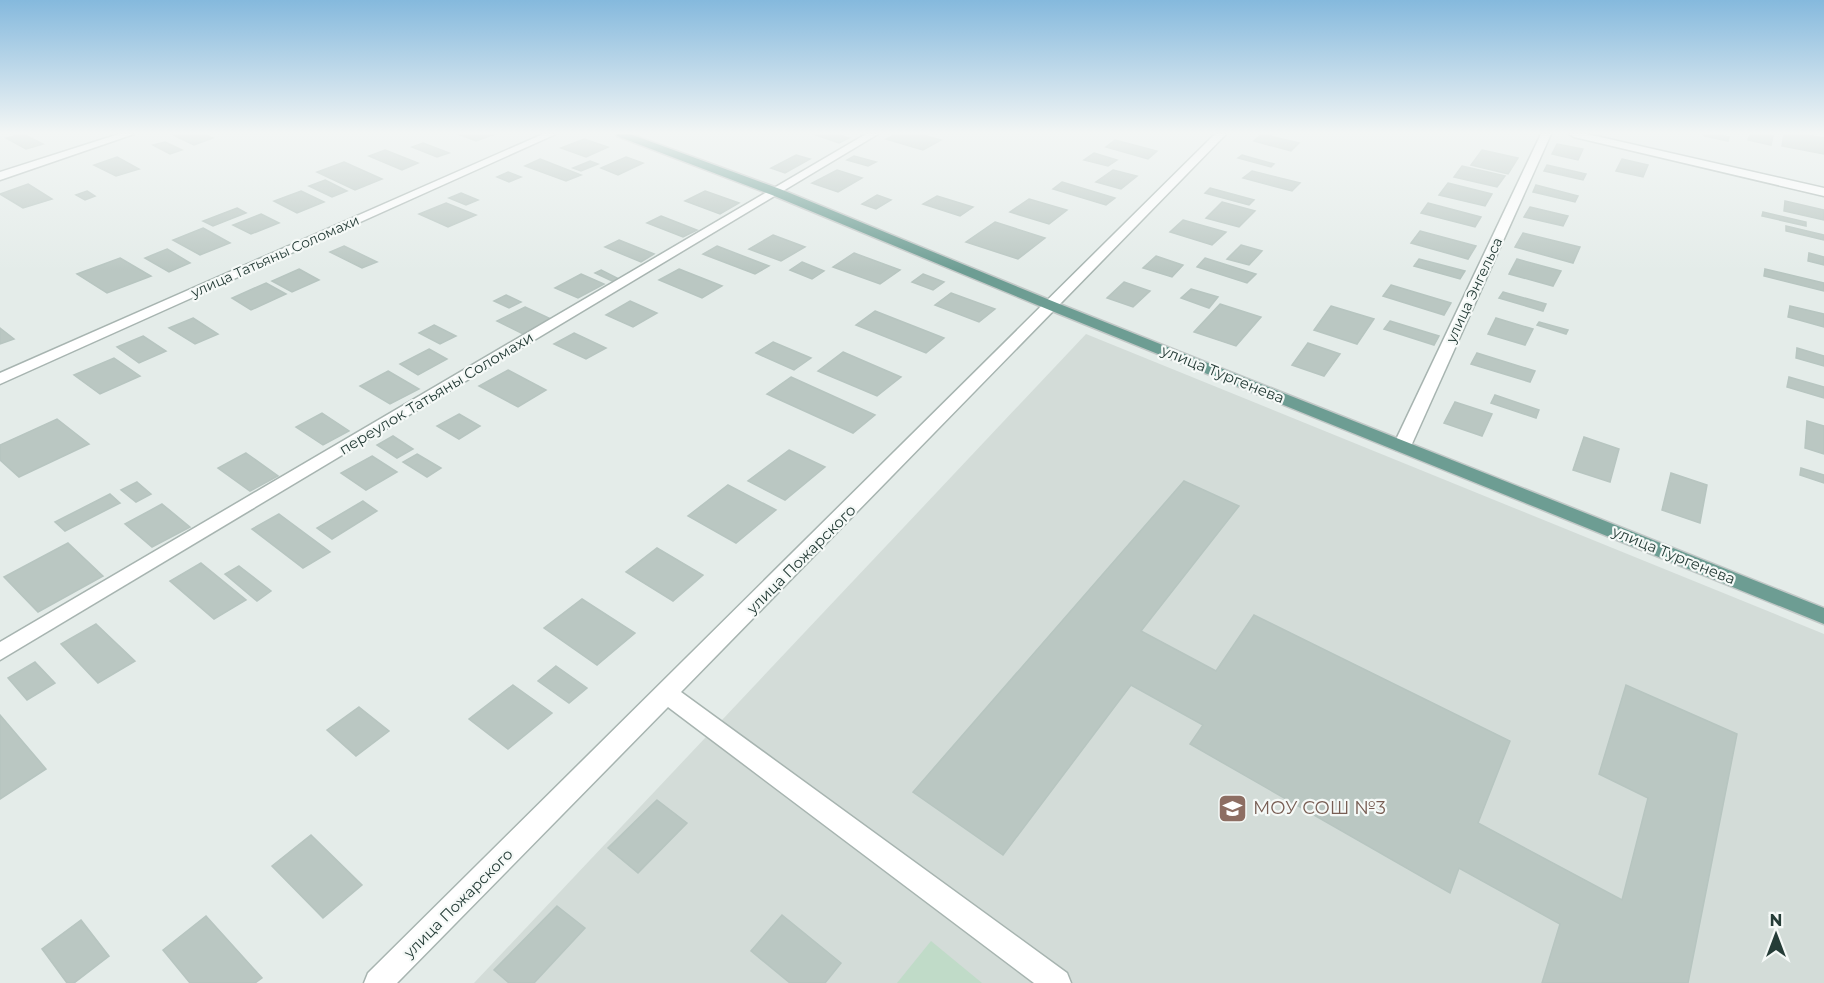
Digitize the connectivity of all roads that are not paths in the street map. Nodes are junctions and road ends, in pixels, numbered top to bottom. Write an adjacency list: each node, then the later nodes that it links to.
1 (448, 180): 10 (street, улица Татьяны Соломахи)
2 (744, 180): 7 (main road, улица Тургенева)
3 (796, 180): 7 (street, переулок Татьяны Соломахи)
4 (1176, 180): 9 (street, улица Пожарского)
5 (1525, 180): 11 (street, улица Энгельса)
6 (1772, 180): 8 (street)
7 (776, 192): 9 (main road, улица Тургенева); 13 (street, переулок Татьяны Соломахи)
8 (1824, 192)
9 (1052, 306): 11 (main road, улица Тургенева); 14 (street, улица Пожарского)
10 (0, 379)
11 (1402, 446): 12 (main road, улица Тургенева)
12 (1824, 616)
13 (0, 652)
14 (667, 694): 15 (street, улица Пожарского); 16 (street)
15 (378, 983)
16 (1057, 983)

